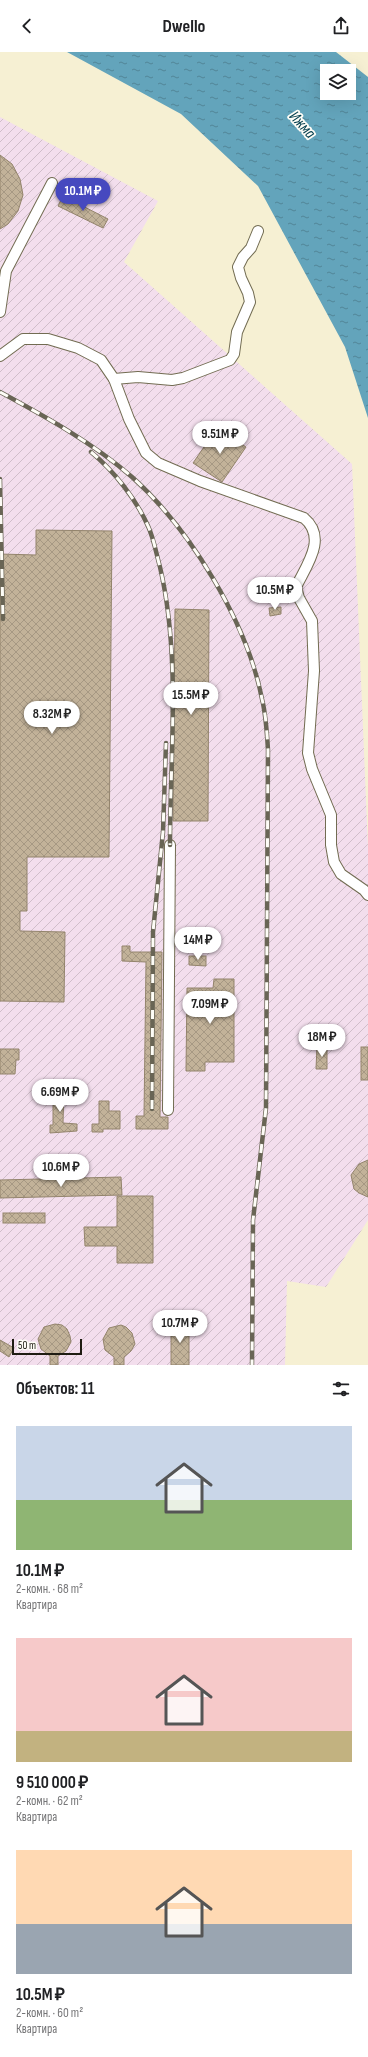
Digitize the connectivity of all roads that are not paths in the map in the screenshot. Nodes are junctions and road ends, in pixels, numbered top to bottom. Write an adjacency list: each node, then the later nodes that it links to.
1 (52, 183): 3 (street)
2 (258, 231): 5 (street)
3 (0, 312)
4 (0, 356): 5 (street)
5 (114, 379): 7 (street)
6 (170, 846): 8 (street)
7 (368, 895)
8 (168, 1110)

